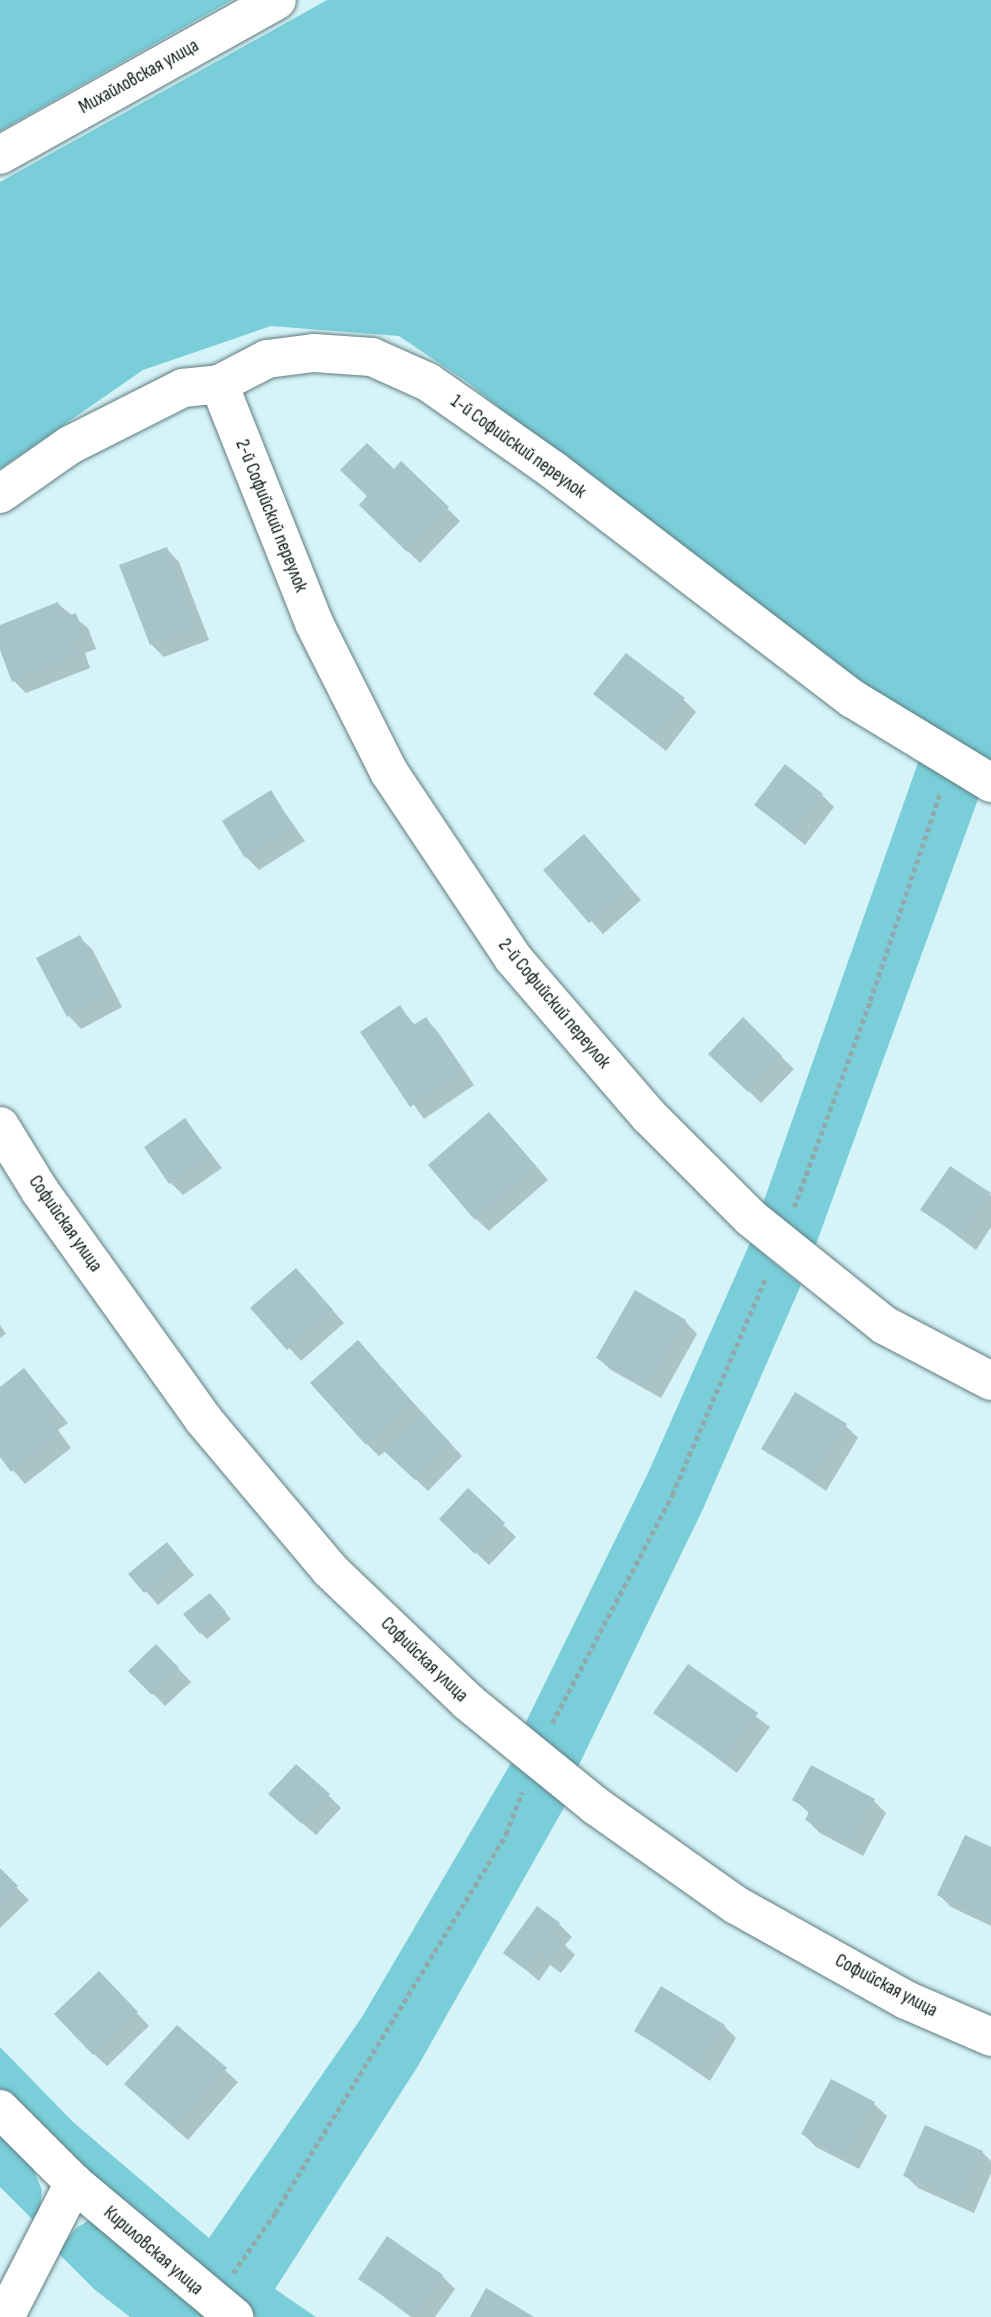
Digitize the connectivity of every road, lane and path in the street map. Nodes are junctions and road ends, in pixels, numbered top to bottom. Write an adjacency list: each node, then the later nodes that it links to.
1 (277, 0): 2 (street, Михайловская улица)
2 (0, 155)
3 (219, 384): 4 (street, 1-й Софийский переулок); 5 (street, 1-й Софийский переулок); 7 (street, 2-й Софийский переулок)
4 (0, 494)
5 (991, 783)
6 (0, 1126): 8 (street, Софийская улица)
7 (991, 1381)
8 (535, 1757): 9 (street, Софийская улица); 12 (path)
9 (991, 2038)
10 (0, 2109): 11 (street, Кириловская улица)
11 (74, 2183): 12 (street, Кириловская улица); 13 (street)
12 (223, 2309)
13 (5, 2317)

